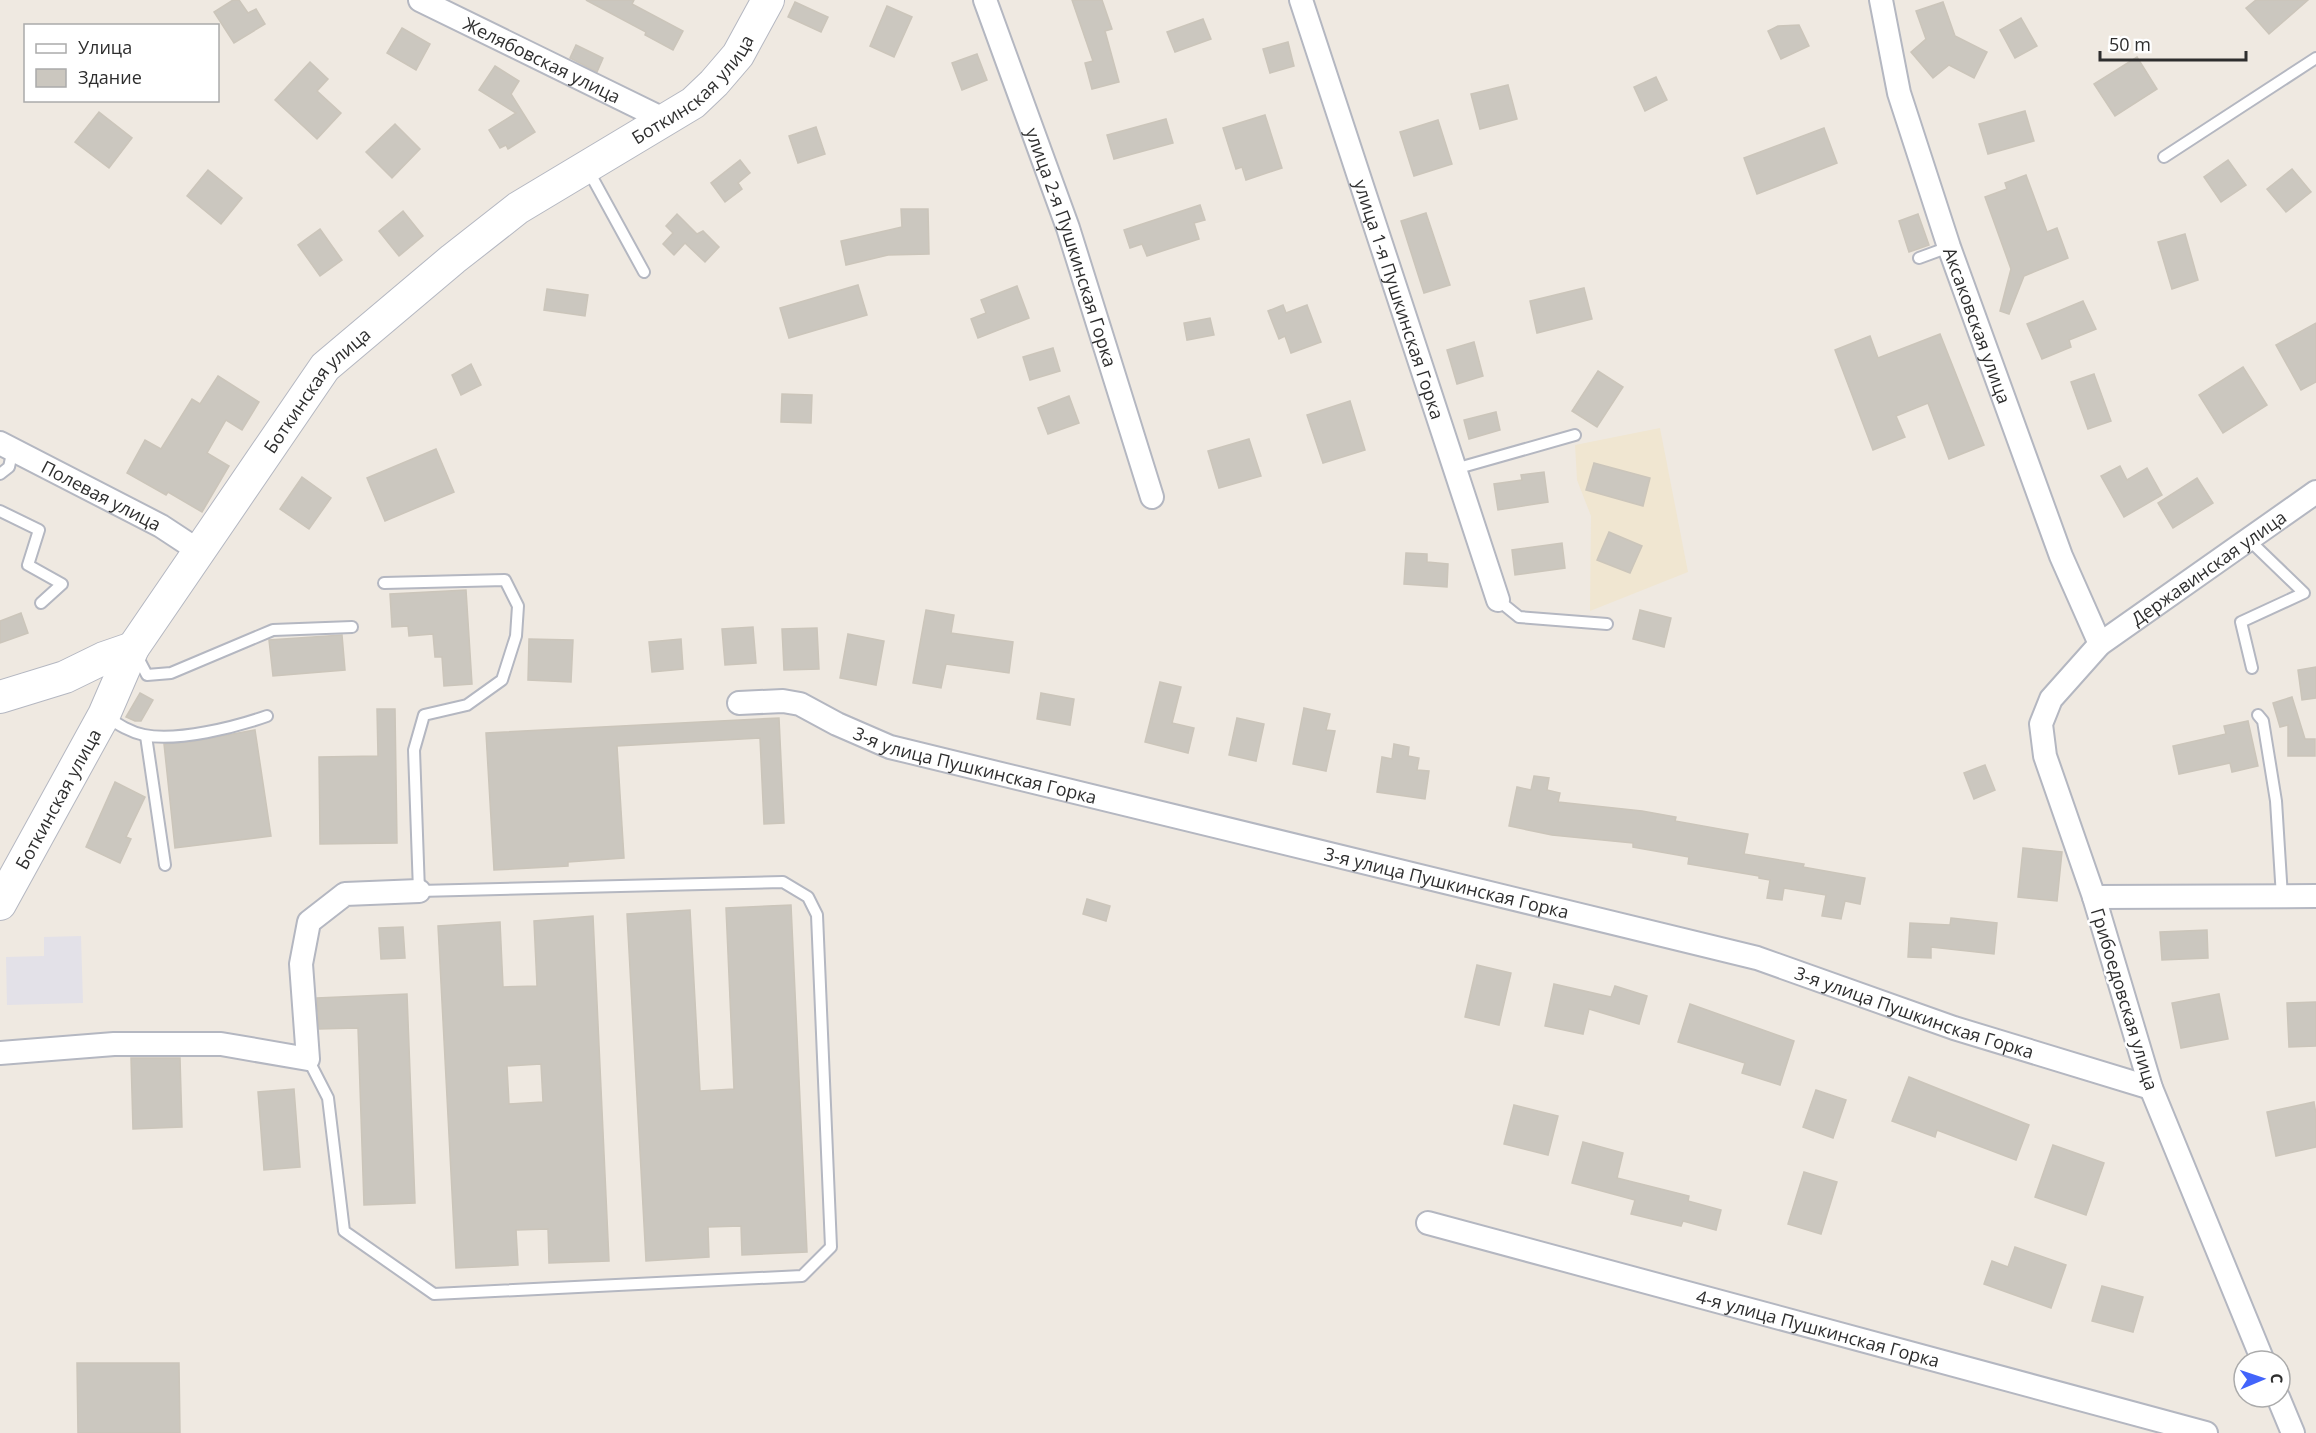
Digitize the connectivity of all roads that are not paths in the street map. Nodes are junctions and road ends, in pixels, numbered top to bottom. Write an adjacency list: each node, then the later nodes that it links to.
1 (420, 0): 7 (street, Желябовская улица)
2 (768, 0): 7 (street, Боткинская улица)
3 (986, 0): 18 (street, улица 2-я Пушкинская Горка)
4 (1301, 0): 15 (street, улица 1-я Пушкинская Горка)
5 (1881, 0): 10 (street, Аксаковская улица)
6 (2316, 58): 8 (lane)
7 (665, 120): 9 (street, Боткинская улица)
8 (2164, 157)
9 (587, 168): 12 (lane); 21 (street, Боткинская улица)
10 (1949, 247): 11 (lane); 29 (street, Аксаковская улица)
11 (1919, 258)
12 (644, 272)
13 (1575, 435): 15 (lane)
14 (6, 446): 16 (lane); 21 (street, Полевая улица)
15 (1455, 470): 25 (street, улица 1-я Пушкинская Горка)
16 (0, 474)
17 (2316, 492): 20 (street, Державинская улица)
18 (1152, 497)
19 (0, 511): 26 (lane)
20 (2248, 539): 24 (lane); 29 (street, Державинская улица)
21 (199, 551): 30 (street, Боткинская улица)
22 (384, 583): 39 (lane)
23 (2316, 591): 24 (lane)
24 (2304, 593): 31 (lane)
25 (1498, 600): 27 (lane)
26 (40, 603)
27 (1607, 624)
28 (352, 627): 30 (lane)
29 (2100, 644): 41 (street, Грибоедовская улица)
30 (133, 648): 32 (street); 34 (street, Боткинская улица)
31 (2252, 668)
32 (0, 697)
33 (739, 703): 46 (street, 3-я улица Пушкинская Горка)
34 (104, 715): 37 (lane); 43 (street, Боткинская улица)
35 (2258, 715): 42 (lane)
36 (267, 716): 37 (lane)
37 (146, 736): 38 (lane)
38 (165, 865)
39 (419, 891): 45 (street); 45 (lane)
40 (2316, 896): 42 (street)
41 (2094, 897): 42 (street); 46 (street, Грибоедовская улица)
42 (2282, 897)
43 (0, 904)
44 (0, 1053): 45 (street)
45 (308, 1059)
46 (2151, 1088): 48 (street, Грибоедовская улица)
47 (1428, 1223): 50 (street, 4-я улица Пушкинская Горка)
48 (2258, 1349)
49 (2283, 1409): 51 (street)
50 (2206, 1433)
51 (2292, 1433)

